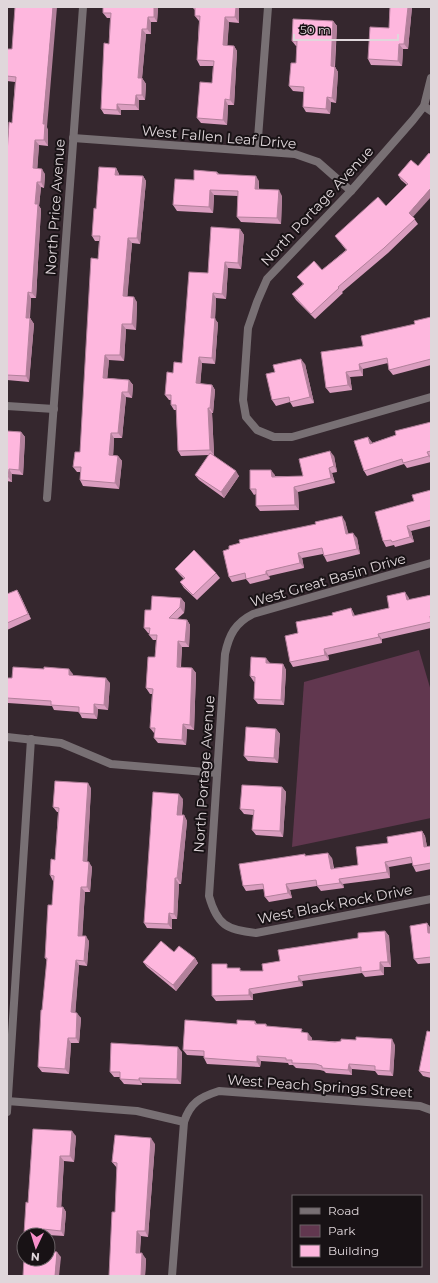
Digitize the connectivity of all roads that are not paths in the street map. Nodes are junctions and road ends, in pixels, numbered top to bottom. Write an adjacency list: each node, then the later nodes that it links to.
1 (83, 7): 6 (street, North Price Avenue)
2 (268, 7): 7 (street)
3 (431, 78): 4 (street, North Portage Avenue)
4 (424, 106): 5 (street); 8 (street, North Portage Avenue)
5 (431, 111)
6 (73, 138): 7 (street, West Fallen Leaf Drive); 11 (street, North Price Avenue)
7 (257, 151): 8 (street, West Fallen Leaf Drive)
8 (351, 191): 9 (street, North Portage Avenue)
9 (431, 397)
10 (7, 406): 11 (street)
11 (54, 409): 12 (street, North Price Avenue)
12 (47, 498)
13 (431, 563): 14 (street, West Great Basin Drive)
14 (235, 626): 17 (street, North Portage Avenue)
15 (7, 737): 16 (street)
16 (31, 739): 17 (street); 20 (street)
17 (217, 773): 19 (street, North Portage Avenue)
18 (431, 899): 19 (street, West Black Rock Drive)
19 (222, 923)
20 (7, 1101): 22 (street); 23 (street)
21 (431, 1110): 23 (street, West Peach Springs Street)
22 (7, 1112)
23 (184, 1122): 24 (street)
24 (172, 1276)

